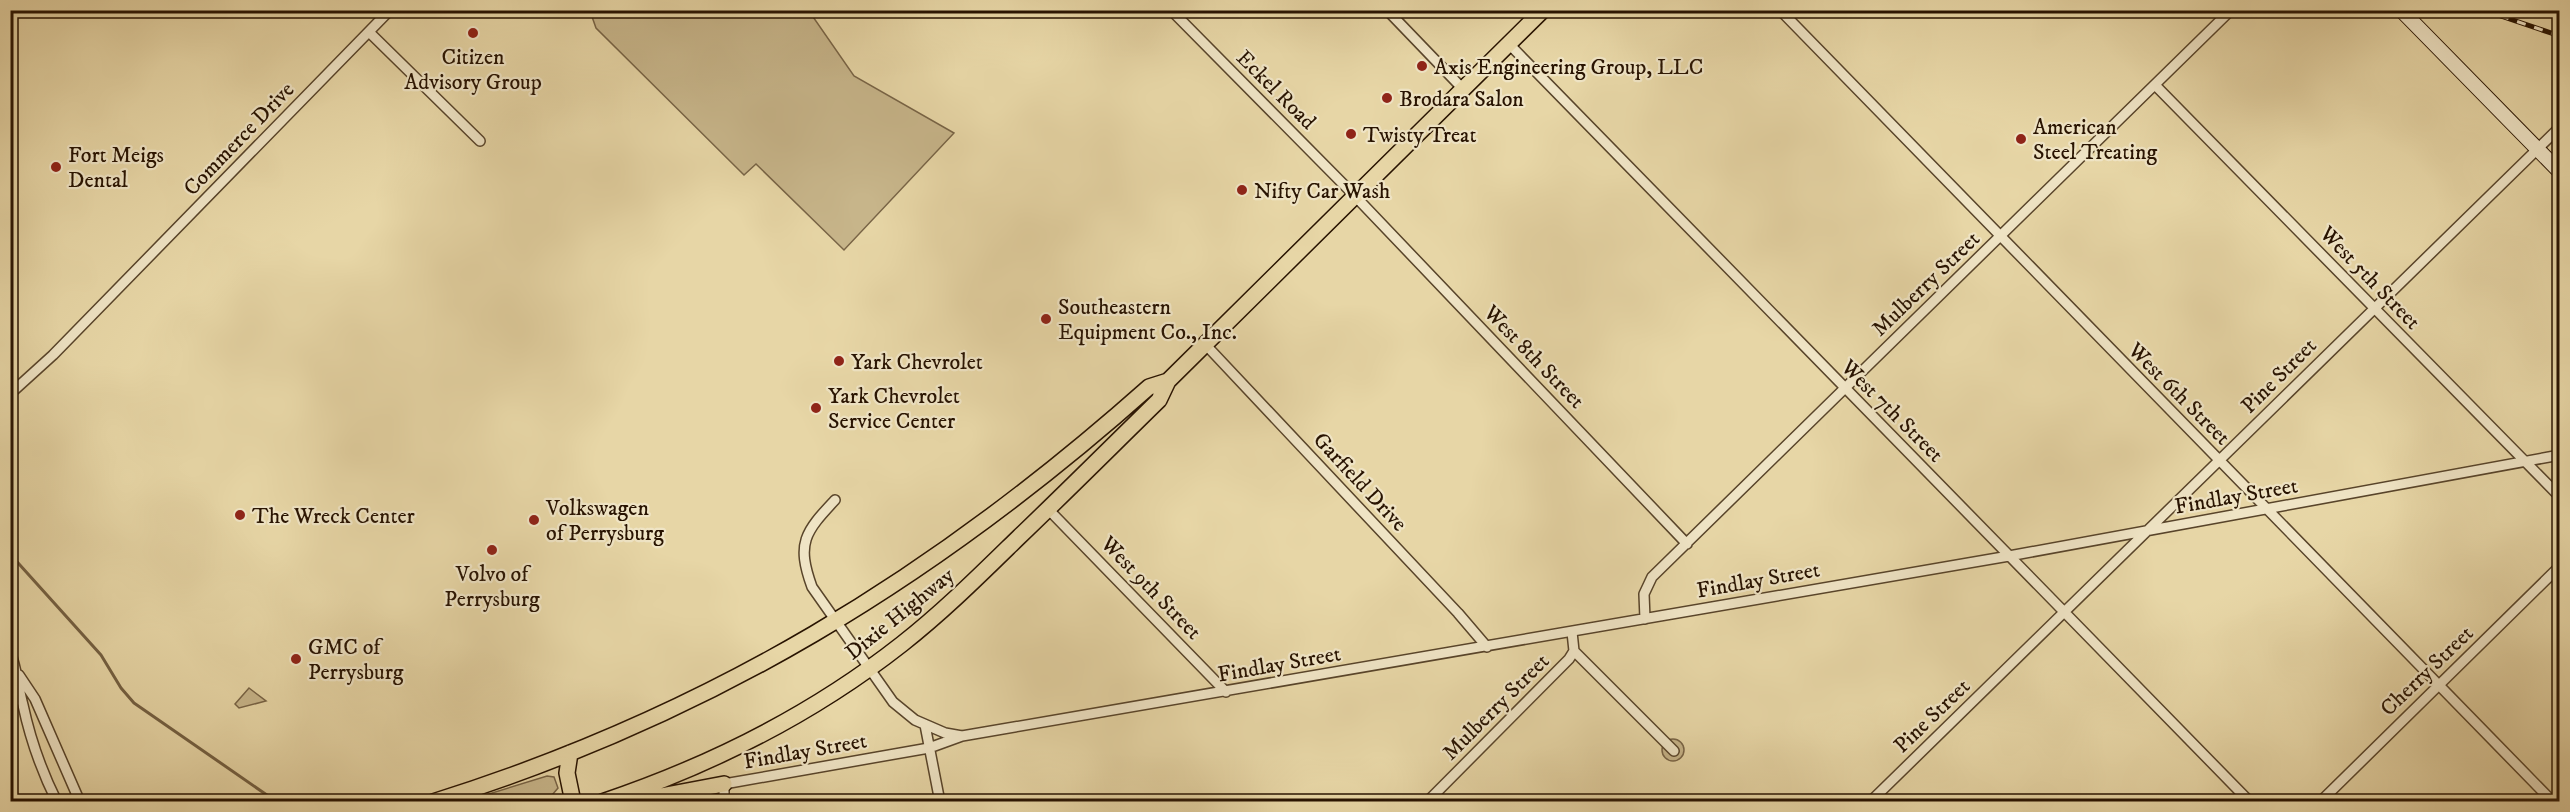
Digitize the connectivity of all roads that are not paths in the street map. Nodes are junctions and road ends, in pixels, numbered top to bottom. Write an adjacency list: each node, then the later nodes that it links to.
1 (390, 10): 8 (street, Commerce Drive)
2 (1171, 10): 16 (street, Eckel Road)
3 (1387, 10): 11 (street)
4 (1543, 10): 9 (main road, Dixie Highway)
5 (1780, 10): 17 (street, West 6th Street)
6 (2230, 10): 10 (street, Mulberry Street)
7 (2401, 10): 14 (main road)
8 (369, 32): 13 (street); 22 (street, Commerce Drive)
9 (1509, 44): 11 (main road, Dixie Highway); 21 (street, West 7th Street)
10 (2155, 85): 17 (street, Mulberry Street); 18 (street, West 5th Street)
11 (1463, 89): 16 (main road, Dixie Highway)
12 (2559, 127): 14 (street, Pine Street)
13 (480, 141)
14 (2537, 149): 15 (main road); 18 (street, Pine Street)
15 (2559, 172)
16 (1355, 196): 19 (main road, Dixie Highway); 31 (street, West 8th Street)
17 (2001, 236): 21 (street, Mulberry Street); 24 (street, West 6th Street)
18 (2374, 307): 24 (street, Pine Street); 25 (street, West 5th Street)
19 (1205, 344): 20 (main road, Dixie Highway); 38 (street, Garfield Drive)
20 (1168, 381): 28 (main road, Dixie Highway); 36 (main road, Dixie Highway)
21 (1845, 389): 31 (street, Mulberry Street); 32 (street, West 7th Street)
22 (10, 394)
23 (2559, 456): 25 (street, Findlay Street)
24 (2219, 460): 29 (street, West 6th Street); 30 (street, Pine Street)
25 (2524, 462): 26 (street, West 5th Street); 29 (street, Findlay Street)
26 (2559, 497)
27 (835, 500): 36 (street, Findlay Street)
28 (1048, 509): 41 (main road, Dixie Highway); 44 (street, West 9th Street)
29 (2267, 509): 30 (street, Findlay Street); 43 (street, West 6th Street)
30 (2150, 530): 32 (street, Findlay Street); 34 (street, Pine Street)
31 (1687, 544): 35 (street, Mulberry Street)
32 (2009, 556): 34 (street, West 7th Street); 35 (street, Findlay Street)
33 (2559, 566): 43 (street, Cherry Street)
34 (2064, 613): 60 (street, Pine Street); 61 (street, West 7th Street)
35 (1645, 619): 37 (street, Findlay Street)
36 (836, 622): 41 (street, Findlay Street); 49 (main road, Dixie Highway)
37 (1572, 632): 38 (street, Findlay Street); 40 (street, Mulberry Street)
38 (1487, 647): 44 (street, Findlay Street)
39 (10, 651): 42 (street)
40 (1574, 651): 48 (street); 59 (street, Mulberry Street)
41 (868, 668): 45 (street, Findlay Street); 55 (main road, Dixie Highway)
42 (18, 673): 51 (street); 52 (street)
43 (2439, 685): 62 (street, Cherry Street); 63 (street, West 6th Street)
44 (1226, 692): 46 (street, Findlay Street)
45 (925, 725): 46 (street, Findlay Street); 47 (street)
46 (962, 736): 47 (street, Findlay Street)
47 (929, 748): 50 (street, Findlay Street); 58 (street)
48 (1674, 751)
49 (570, 753): 53 (main road, Dixie Highway); 54 (main road)
50 (724, 784): 56 (main road); 57 (street)
51 (57, 801)
52 (80, 801)
53 (433, 801)
54 (573, 801)
55 (602, 801)
56 (629, 801)
57 (724, 801)
58 (940, 801)
59 (1427, 801)
60 (1870, 801)
61 (2250, 801)
62 (2320, 801)
63 (2553, 801)

